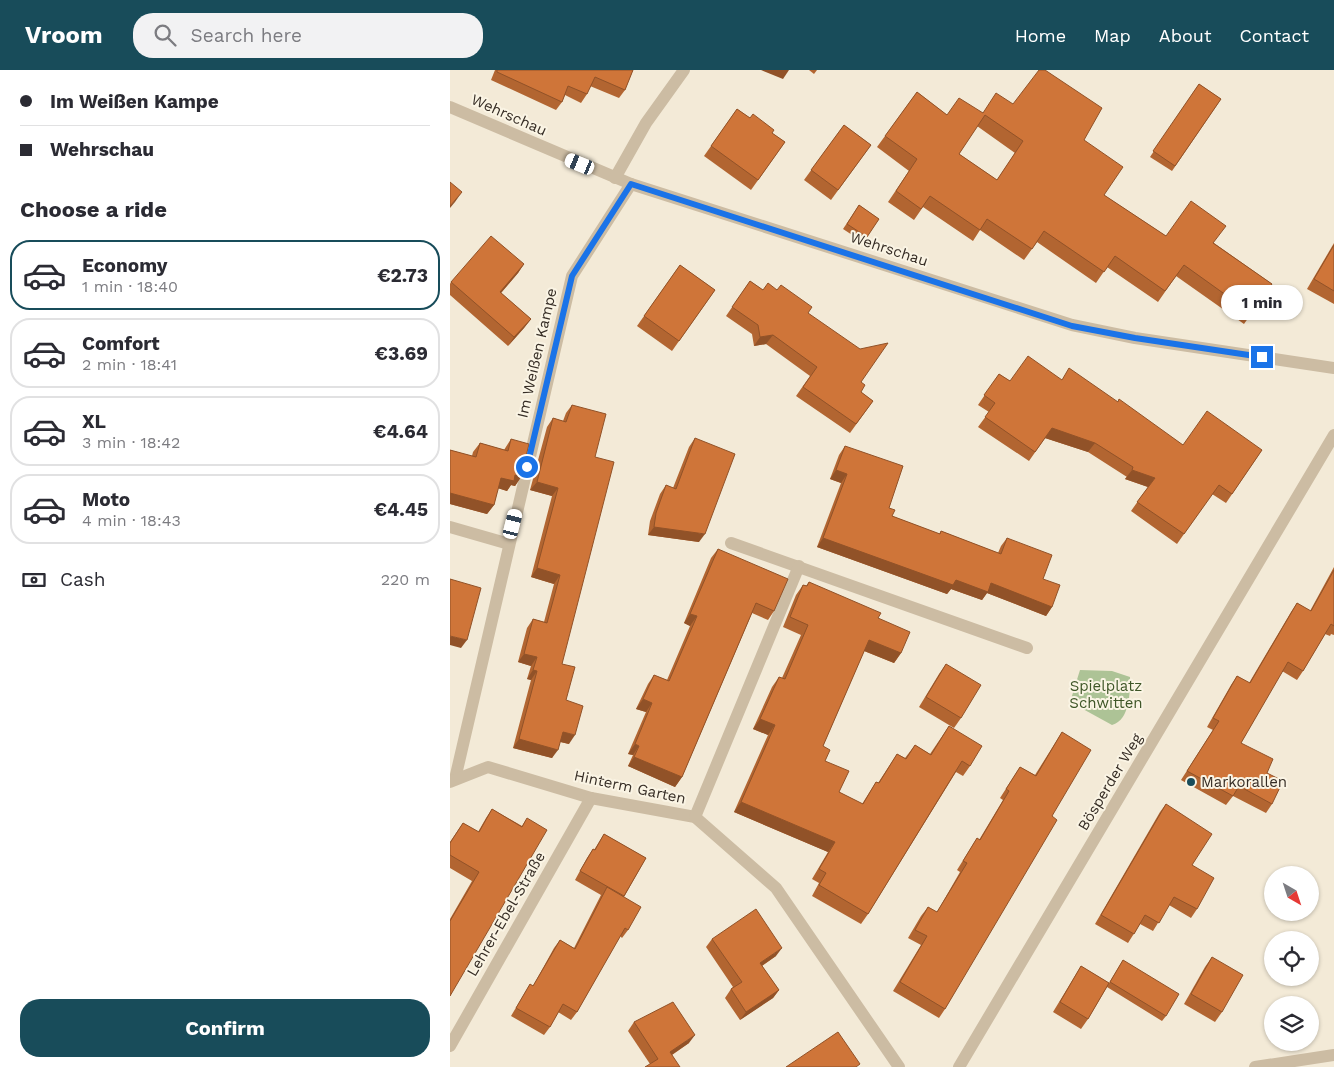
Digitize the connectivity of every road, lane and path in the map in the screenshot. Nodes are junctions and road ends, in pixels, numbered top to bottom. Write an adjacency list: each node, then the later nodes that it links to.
1 (684, 70): 3 (street)
2 (450, 107): 3 (street, Wehrschau)
3 (615, 178): 4 (street, Wehrschau)
4 (631, 184): 5 (street, Wehrschau); 9 (street, Im Weißen Kampe)
5 (1334, 368)
6 (1334, 435): 18 (street, Bösperder Weg)
7 (450, 527): 9 (street)
8 (732, 542): 10 (street)
9 (509, 544): 12 (street, Im Weißen Kampe)
10 (798, 566): 11 (street); 14 (street)
11 (1026, 648)
12 (452, 781): 13 (street, Hinterm Garten)
13 (591, 798): 14 (street, Hinterm Garten); 15 (street, Lehrer-Ebel-Straße)
14 (695, 817): 17 (street, Hinterm Garten)
15 (450, 1046)
16 (1334, 1055): 19 (street)
17 (899, 1067)
18 (959, 1067)
19 (1255, 1067)

